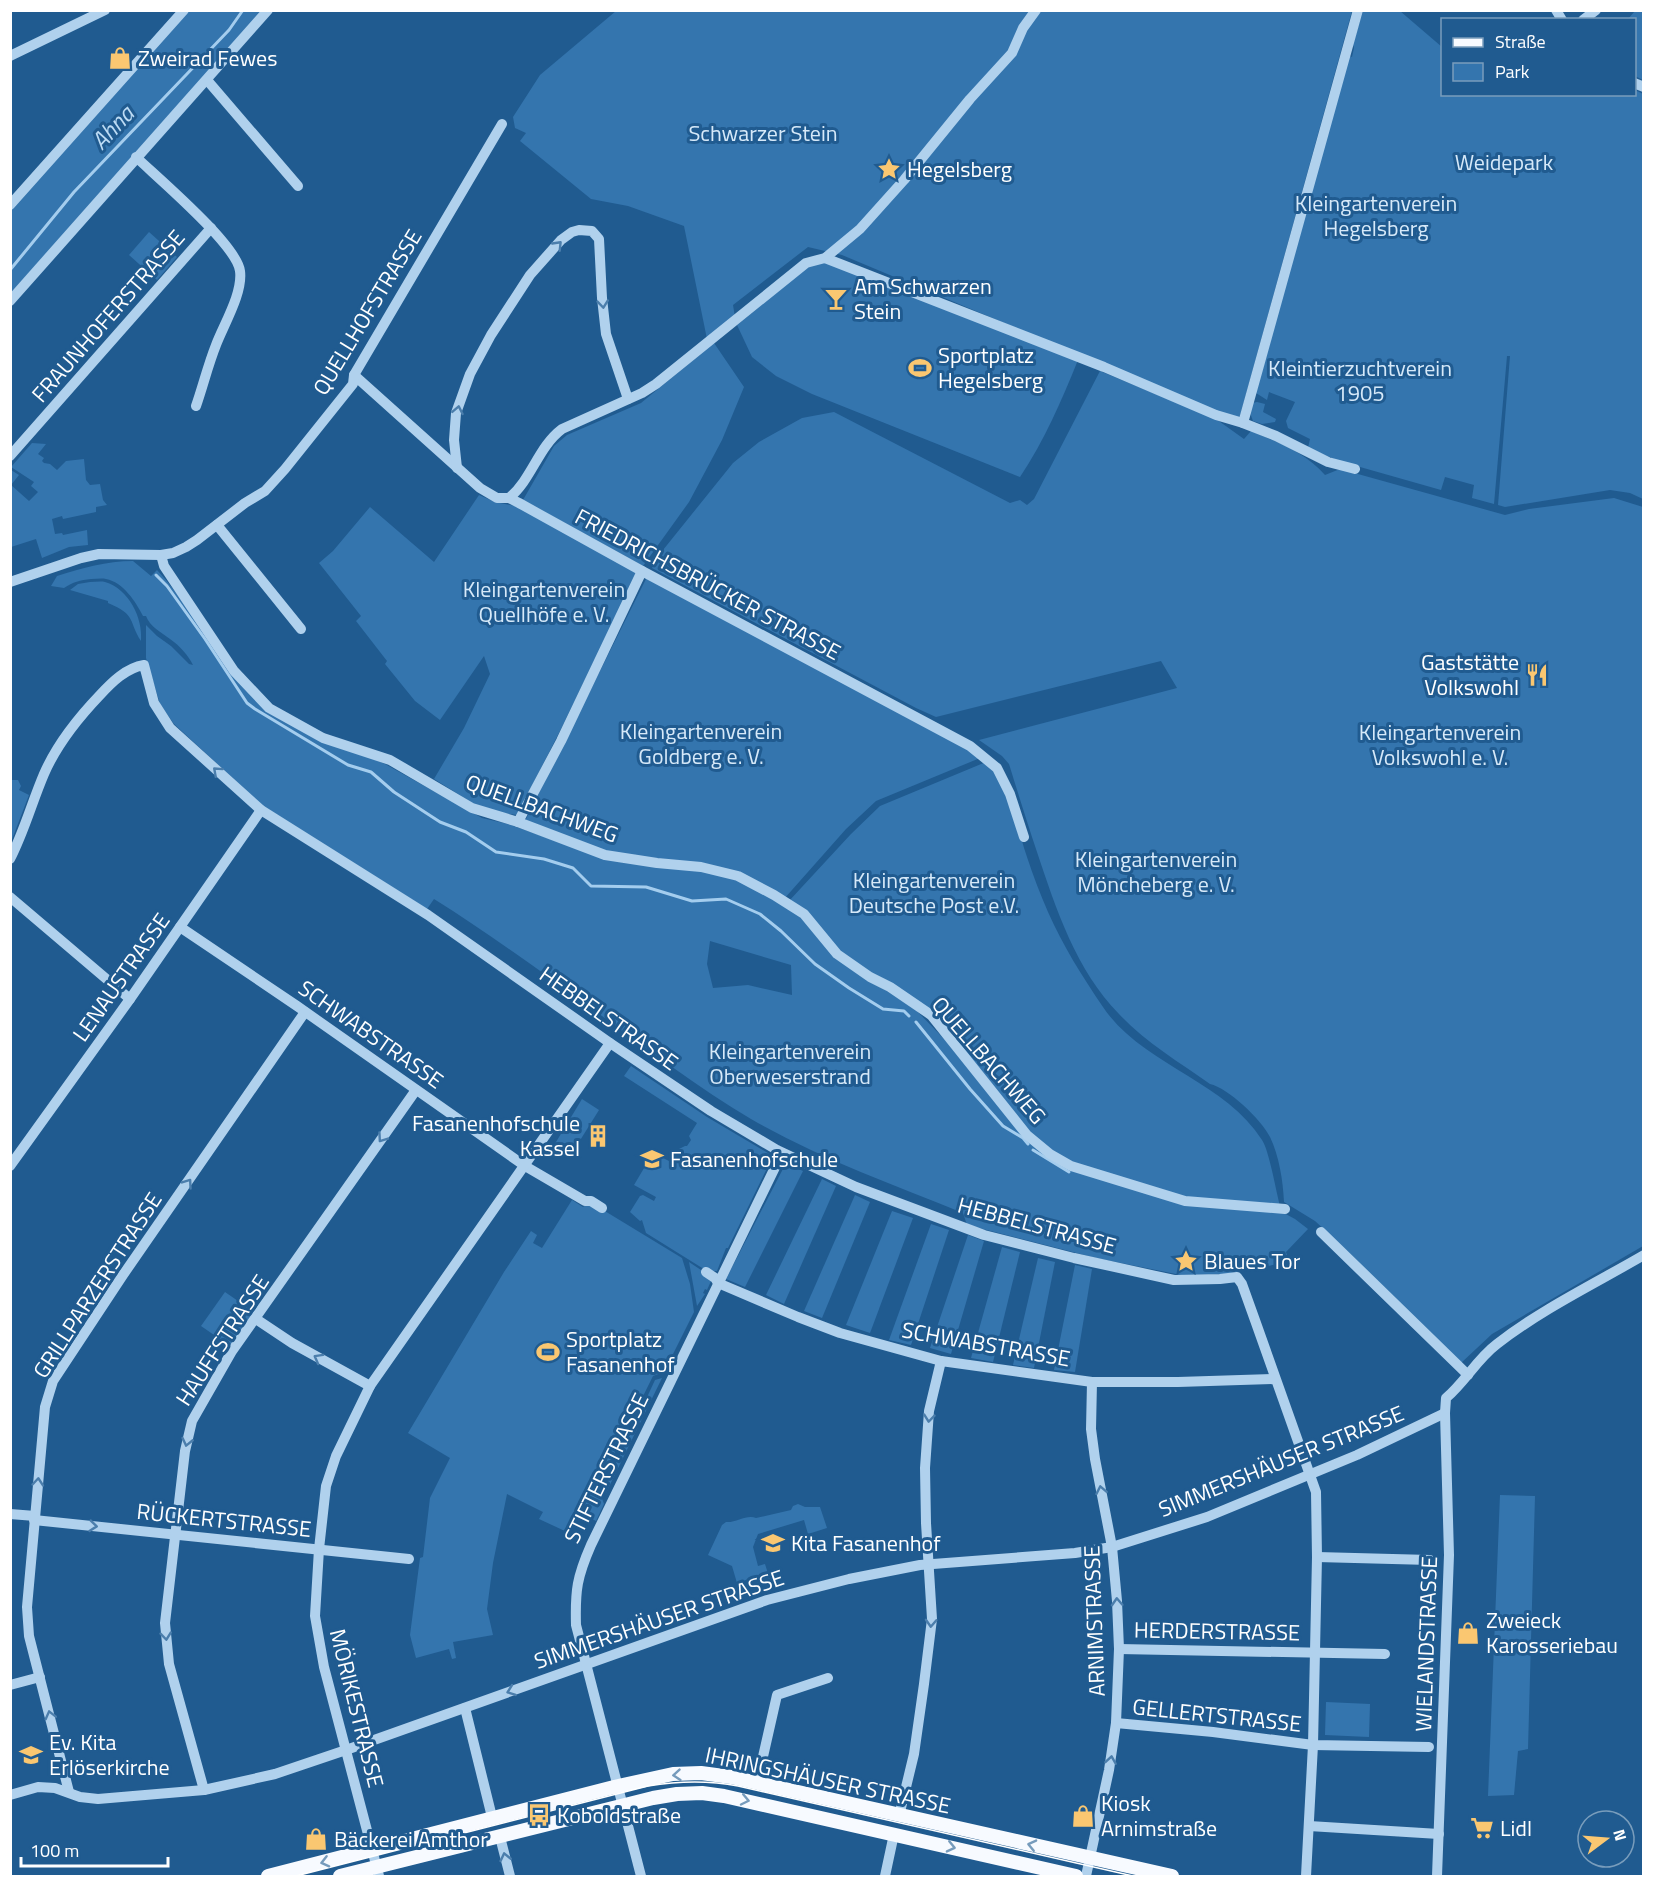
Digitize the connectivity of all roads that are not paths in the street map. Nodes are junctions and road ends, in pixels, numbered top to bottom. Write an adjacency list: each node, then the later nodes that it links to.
1 (184, 10): 11 (street)
2 (268, 10): 7 (street)
3 (1036, 10): 13 (street)
4 (1359, 10): 18 (street)
5 (101, 11): 6 (street)
6 (10, 56)
7 (207, 80): 9 (street); 10 (street)
8 (502, 124): 15 (street, QUELLHOFSTRASSE)
9 (136, 157): 12 (street); 14 (street)
10 (298, 186)
11 (10, 205)
12 (211, 228): 17 (street); 19 (street, FRAUNHOFERSTRASSE)
13 (828, 255): 16 (street); 18 (street)
14 (10, 301)
15 (354, 375): 20 (street, FRIEDRICHSBRÜCKER STRASSE); 23 (street, QUELLHOFSTRASSE)
16 (628, 399): 20 (street, one-way to 16); 22 (street)
17 (196, 406)
18 (1243, 423): 21 (street)
19 (10, 456)
20 (457, 468): 22 (street, FRIEDRICHSBRÜCKER STRASSE)
21 (1355, 469)
22 (509, 498): 25 (street, FRIEDRICHSBRÜCKER STRASSE)
23 (217, 525): 24 (street, QUELLHOFSTRASSE); 27 (street)
24 (161, 555): 26 (street, QUELLHOFSTRASSE); 29 (street, QUELLBACHWEG)
25 (642, 571): 29 (street); 30 (street, FRIEDRICHSBRÜCKER STRASSE)
26 (10, 582)
27 (301, 629)
28 (261, 810): 31 (street, HEBBELSTRASSE, one-way to 31); 33 (street, LENAUSTRASSE); 36 (street, HEBBELSTRASSE)
29 (518, 822): 42 (street, QUELLBACHWEG)
30 (1024, 837)
31 (10, 859)
32 (10, 897): 34 (street)
33 (180, 927): 34 (street, LENAUSTRASSE); 35 (street, SCHWABSTRASSE)
34 (130, 999): 39 (street, LENAUSTRASSE)
35 (305, 1012): 37 (street, SCHWABSTRASSE); 56 (street, GRILLPARZERSTRASSE, one-way to 35)
36 (610, 1043): 38 (street, HEBBELSTRASSE); 40 (street, MÖRIKESTRASSE)
37 (416, 1090): 40 (street, SCHWABSTRASSE); 47 (street, HAUFFSTRASSE, one-way to 47)
38 (782, 1153): 46 (street, STIFTERSTRASSE); 50 (street, HEBBELSTRASSE)
39 (10, 1166)
40 (525, 1166): 41 (street, SCHWABSTRASSE); 52 (street, MÖRIKESTRASSE)
41 (602, 1208)
42 (1285, 1209)
43 (1321, 1232): 49 (street)
44 (1644, 1255): 49 (street)
45 (706, 1272): 46 (street, SCHWABSTRASSE)
46 (718, 1283): 48 (street, SCHWABSTRASSE); 67 (street, STIFTERSTRASSE)
47 (256, 1319): 52 (street, one-way to 47); 57 (street, HAUFFSTRASSE, one-way to 57)
48 (941, 1361): 51 (street, SCHWABSTRASSE); 63 (street, one-way to 63)
49 (1468, 1375): 53 (street)
50 (1275, 1379): 51 (street, SCHWABSTRASSE); 54 (street)
51 (1092, 1382): 58 (street, ARNIMSTRASSE, one-way to 51)
52 (370, 1386): 59 (street, MÖRIKESTRASSE)
53 (1445, 1413): 54 (street, SIMMERSHÄUSER STRASSE); 86 (street, WIELANDSTRASSE)
54 (1309, 1474): 58 (street, SIMMERSHÄUSER STRASSE); 60 (street)
55 (10, 1514): 56 (street, RÜCKERTSTRASSE)
56 (35, 1518): 57 (street, RÜCKERTSTRASSE, one-way to 57); 68 (street, GRILLPARZERSTRASSE)
57 (175, 1534): 59 (street, RÜCKERTSTRASSE); 78 (street, HAUFFSTRASSE, one-way to 78)
58 (1112, 1547): 63 (street, SIMMERSHÄUSER STRASSE); 64 (street, ARNIMSTRASSE, one-way to 58)
59 (319, 1549): 61 (street, RÜCKERTSTRASSE); 75 (street, MÖRIKESTRASSE)
60 (1317, 1557): 62 (street); 65 (street)
61 (409, 1559)
62 (1430, 1560)
63 (928, 1564): 67 (street, SIMMERSHÄUSER STRASSE); 82 (street, one-way to 82)
64 (1119, 1649): 65 (street, HERDERSTRASSE); 72 (street, ARNIMSTRASSE)
65 (1314, 1651): 66 (street, HERDERSTRASSE); 73 (street)
66 (1385, 1654)
67 (586, 1664): 71 (street, SIMMERSHÄUSER STRASSE, one-way to 71); 77 (street, STIFTERSTRASSE)
68 (40, 1677): 70 (street); 79 (street, GRILLPARZERSTRASSE, one-way to 68)
69 (828, 1678): 76 (street)
70 (10, 1685)
71 (465, 1708): 75 (street, SIMMERSHÄUSER STRASSE); 83 (street)
72 (1116, 1723): 73 (street, GELLERTSTRASSE); 89 (street, ARNIMSTRASSE, one-way to 72)
73 (1313, 1745): 74 (street, GELLERTSTRASSE); 84 (street)
74 (1429, 1747)
75 (346, 1750): 78 (street, SIMMERSHÄUSER STRASSE); 88 (street, MÖRIKESTRASSE)
76 (757, 1783): 77 (main road, IHRINGSHÄUSER STRASSE, one-way to 77); 82 (main road, IHRINGSHÄUSER STRASSE)
77 (619, 1786): 81 (street); 83 (main road, IHRINGSHÄUSER STRASSE)
78 (204, 1790): 79 (street, SIMMERSHÄUSER STRASSE)
79 (69, 1792): 80 (street, SIMMERSHÄUSER STRASSE)
80 (10, 1795)
81 (624, 1806): 85 (main road, IHRINGSHÄUSER STRASSE, one-way to 85); 87 (main road, IHRINGSHÄUSER STRASSE); 94 (street)
82 (899, 1816): 89 (main road, IHRINGSHÄUSER STRASSE, one-way to 82)
83 (492, 1817): 88 (main road, IHRINGSHÄUSER STRASSE)
84 (1309, 1826): 86 (street); 99 (street)
85 (894, 1834): 95 (street); 96 (main road, IHRINGSHÄUSER STRASSE, one-way to 96)
86 (1439, 1834): 100 (street, WIELANDSTRASSE)
87 (500, 1837): 90 (main road, IHRINGSHÄUSER STRASSE); 93 (street, one-way to 87)
88 (372, 1850): 90 (street, MÖRIKESTRASSE); 91 (main road, IHRINGSHÄUSER STRASSE, one-way to 91)
89 (1089, 1858): 97 (street, ARNIMSTRASSE); 98 (main road, IHRINGSHÄUSER STRASSE)
90 (378, 1872): 92 (main road, IHRINGSHÄUSER STRASSE)
91 (268, 1876)
92 (340, 1876)
93 (510, 1876)
94 (641, 1876)
95 (885, 1876)
96 (1076, 1876)
97 (1086, 1876)
98 (1172, 1876)
99 (1306, 1876)
100 (1437, 1876)

